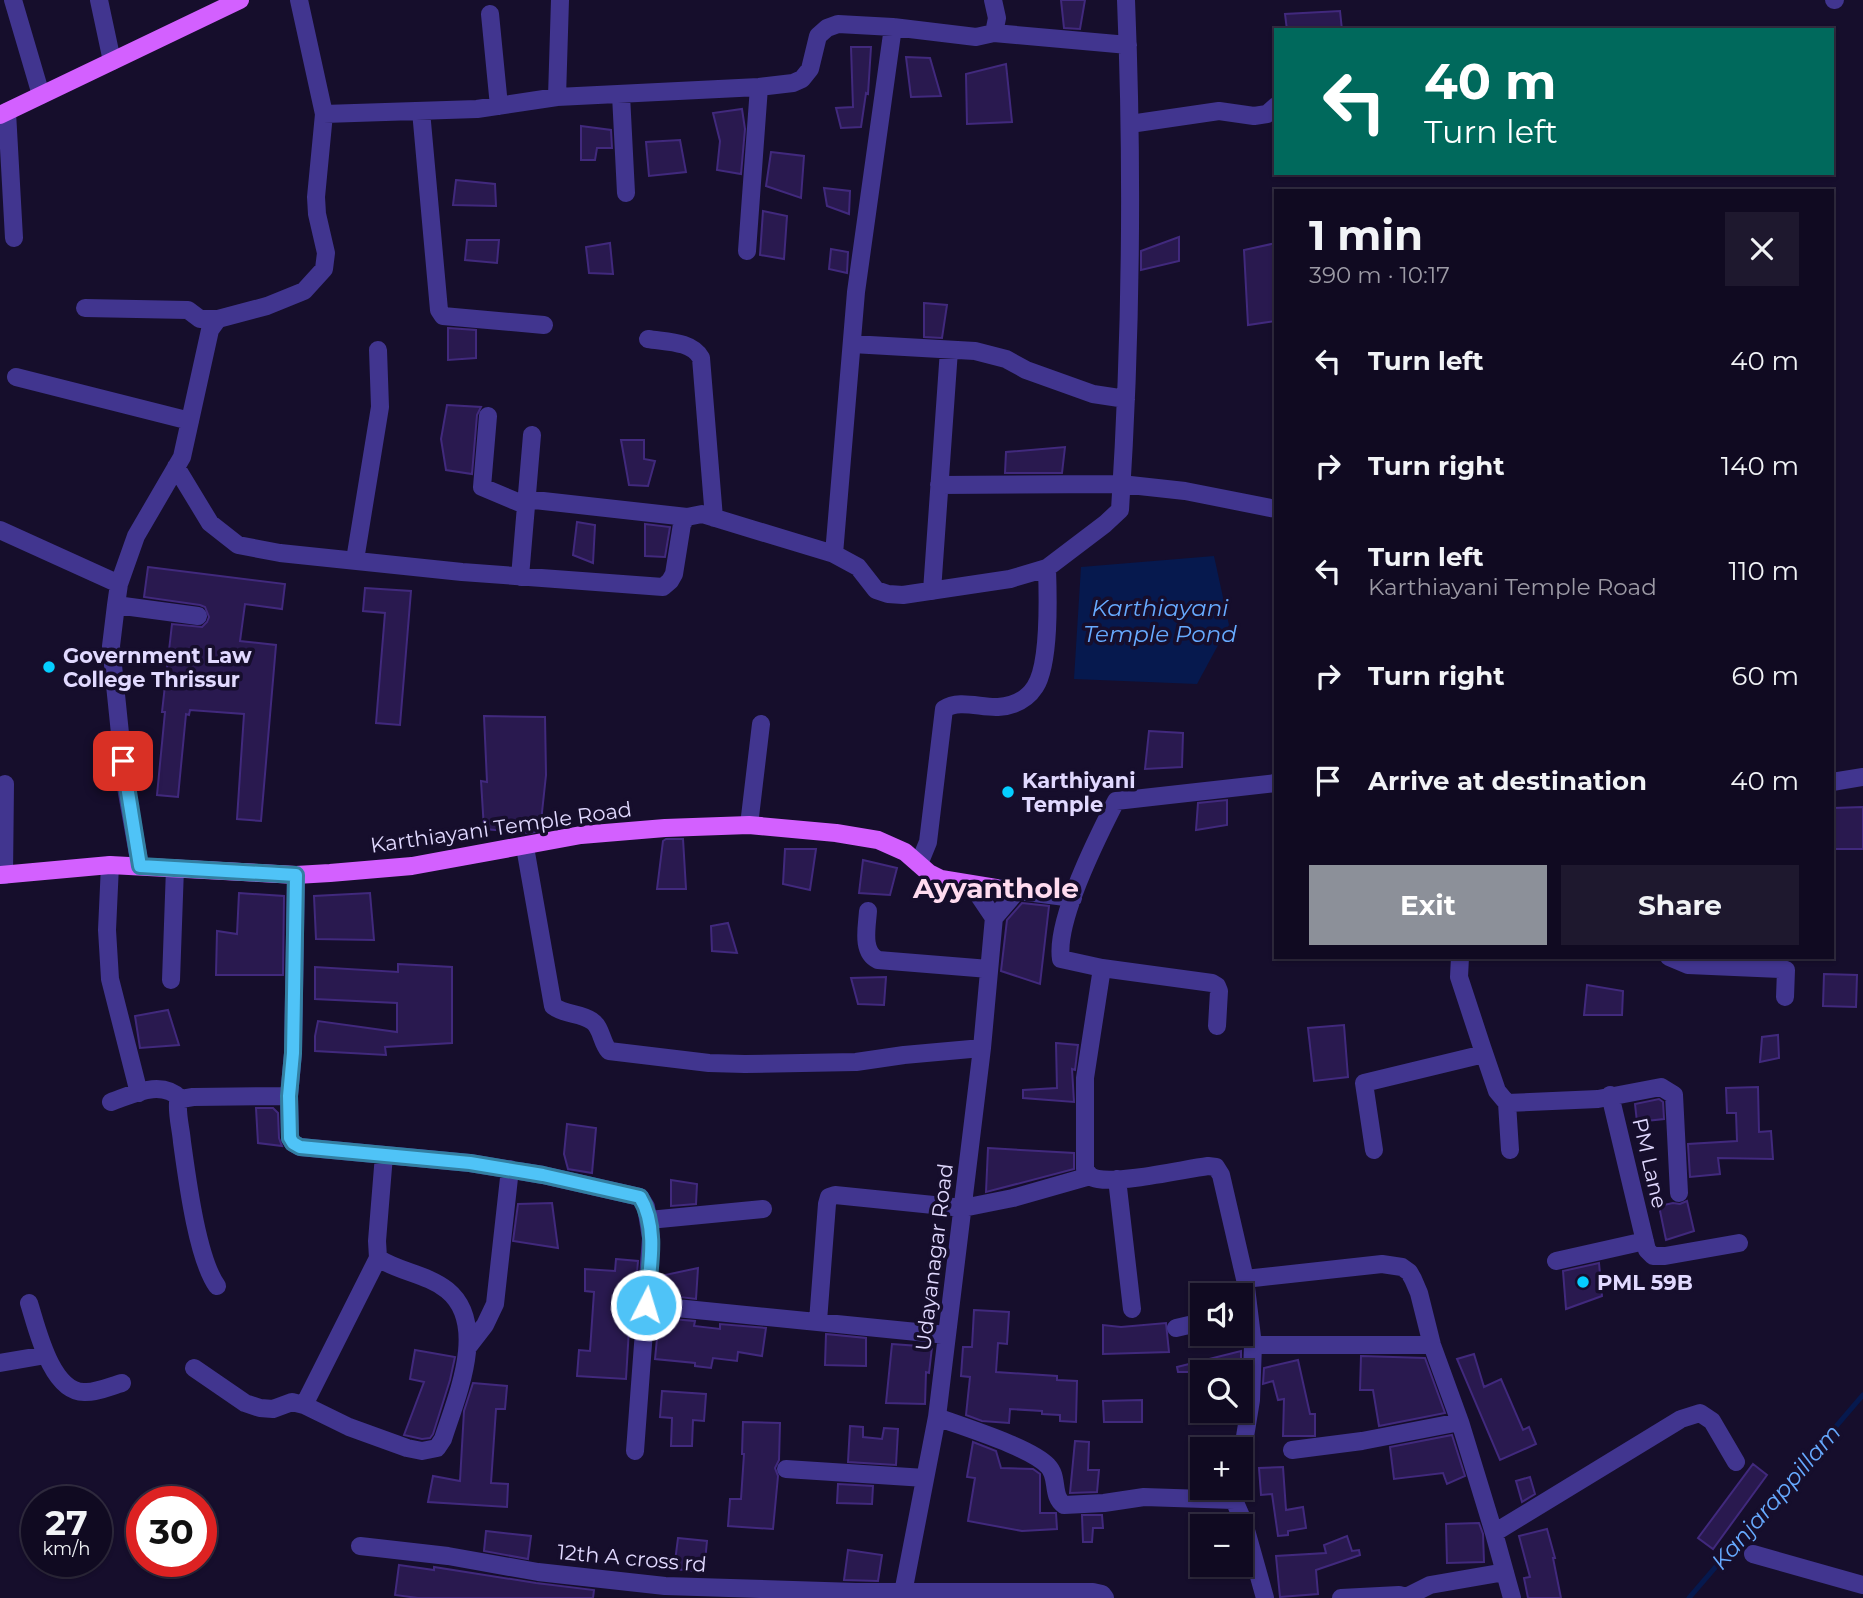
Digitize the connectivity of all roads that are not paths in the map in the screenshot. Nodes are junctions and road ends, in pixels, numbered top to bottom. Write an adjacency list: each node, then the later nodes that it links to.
1 (13, 0): 14 (street)
2 (99, 0): 12 (street)
3 (299, 0): 21 (street)
4 (560, 0): 16 (street)
5 (993, 0): 10 (street)
6 (1126, 0): 11 (street)
7 (232, 2): 12 (main road)
8 (490, 14): 17 (street)
9 (893, 27): 10 (street); 13 (street); 30 (street)
10 (993, 33): 11 (street)
11 (1128, 46): 22 (street)
12 (112, 61): 14 (main road)
13 (759, 87): 15 (street); 25 (street)
14 (41, 95): 20 (main road)
15 (621, 95): 16 (street); 23 (street)
16 (558, 97): 17 (street)
17 (499, 106): 19 (street)
18 (1274, 108): 22 (street)
19 (421, 111): 21 (street); 28 (street)
20 (3, 114): 24 (street)
21 (324, 114): 27 (street)
22 (1130, 124): 34 (street)
23 (626, 193)
24 (14, 238)
25 (747, 251)
26 (85, 308): 27 (street)
27 (218, 319): 36 (street)
28 (544, 325)
29 (649, 339): 44 (street)
30 (852, 344): 32 (street); 46 (street)
31 (378, 350): 47 (street)
32 (949, 350): 34 (street); 40 (street)
33 (16, 377): 36 (street)
34 (1126, 399): 39 (street)
35 (488, 416): 41 (street)
36 (190, 421): 38 (street)
37 (531, 435): 41 (street)
38 (176, 467): 47 (street); 50 (street)
39 (1121, 484): 40 (street); 42 (street); 48 (street)
40 (939, 485): 51 (street)
41 (525, 502): 43 (street); 49 (street)
42 (1274, 509)
43 (687, 517): 44 (street); 49 (street)
44 (714, 518): 46 (street)
45 (0, 530): 50 (street)
46 (834, 554): 51 (street)
47 (355, 560): 49 (street)
48 (1047, 568): 51 (street); 62 (street)
49 (520, 577)
50 (119, 584): 52 (street)
51 (932, 591)
52 (116, 605): 53 (street); 63 (street)
53 (198, 616)
54 (761, 724): 59 (street)
55 (1863, 778): 56 (street)
56 (1834, 782)
57 (1274, 783): 70 (street)
58 (5, 784): 65 (street)
59 (749, 825): 60 (main road, Karthiayani Temple Road); 62 (main road, Karthiayani Temple Road)
60 (524, 846): 66 (main road, Karthiayani Temple Road); 80 (street)
61 (110, 864): 63 (main road, Karthiayani Temple Road); 65 (main road, Karthiayani Temple Road); 82 (street)
62 (919, 864): 67 (main road, Karthiayani Temple Road)
63 (140, 866): 64 (main road, Karthiayani Temple Road)
64 (175, 868): 66 (main road, Karthiayani Temple Road); 77 (street)
65 (2, 875)
66 (296, 875): 84 (street)
67 (971, 884): 68 (main road, Karthiayani Temple Road); 72 (street)
68 (996, 888): 69 (street)
69 (1017, 891): 70 (street); 72 (street)
70 (1073, 898): 75 (street)
71 (868, 911): 76 (street)
72 (994, 917): 76 (street, Udayanagar Road)
73 (1460, 959): 81 (street)
74 (1674, 959): 78 (street)
75 (1102, 968): 79 (street); 92 (street)
76 (989, 969): 80 (street, Udayanagar Road)
77 (171, 980)
78 (1785, 997)
79 (1217, 1026)
80 (982, 1048): 95 (street, Udayanagar Road)
81 (1484, 1054): 87 (street); 88 (street)
82 (139, 1093): 85 (street); 86 (street)
83 (1610, 1095): 87 (street, PM Lane); 94 (street, PM Lane); 98 (street, PM Lane)
84 (289, 1096): 85 (street); 90 (street)
85 (181, 1099): 104 (street)
86 (111, 1102)
87 (1507, 1103): 89 (street)
88 (1374, 1150)
89 (1510, 1150)
90 (384, 1155): 91 (street); 100 (street)
91 (510, 1169): 97 (street); 115 (street)
92 (1090, 1176): 93 (street); 95 (street)
93 (1117, 1179): 102 (street); 107 (street)
94 (1679, 1193)
95 (962, 1208): 108 (street); 111 (street, Udayanagar Road)
96 (763, 1209): 97 (street)
97 (649, 1220): 106 (street)
98 (1645, 1241): 99 (street, PM Lane); 101 (street, PM Lane)
99 (1739, 1243)
100 (378, 1258): 115 (street); 120 (street)
101 (1556, 1261)
102 (1245, 1279): 103 (street); 113 (street)
103 (1245, 1283)
104 (217, 1286)
105 (29, 1303): 116 (street)
106 (646, 1305): 108 (street); 125 (street)
107 (1132, 1309)
108 (818, 1321): 111 (street)
109 (1190, 1325): 110 (street)
110 (1176, 1328)
111 (947, 1335): 121 (street, Udayanagar Road)
112 (1253, 1345): 113 (street)
113 (1432, 1345): 122 (street)
114 (1253, 1346): 123 (street)
115 (468, 1347): 120 (street)
116 (46, 1355): 117 (street); 119 (street)
117 (0, 1363)
118 (194, 1368): 120 (street)
119 (122, 1383)
120 (304, 1405)
121 (937, 1417): 128 (street, Udayanagar Road); 129 (street)
122 (1460, 1422): 124 (street); 131 (street)
123 (1245, 1437)
124 (1292, 1450)
125 (635, 1451)
126 (1736, 1462): 131 (street)
127 (786, 1469): 128 (street)
128 (925, 1478): 136 (street, Udayanagar Road)
129 (1190, 1495)
130 (1237, 1500): 139 (street)
131 (1494, 1533): 134 (street)
132 (360, 1546): 136 (street, 12th A cross rd)
133 (1753, 1554): 135 (street)
134 (1505, 1572): 137 (street); 141 (street)
135 (1863, 1585)
136 (902, 1595): 138 (street, 12th A cross rd)
137 (1409, 1597): 140 (street)
138 (1105, 1598)
139 (1265, 1598)
140 (1341, 1598)
141 (1512, 1598)

